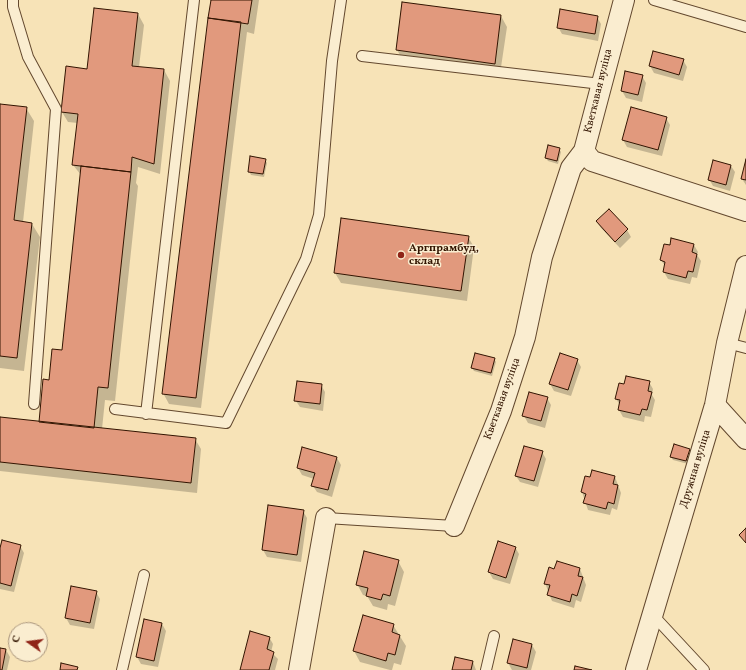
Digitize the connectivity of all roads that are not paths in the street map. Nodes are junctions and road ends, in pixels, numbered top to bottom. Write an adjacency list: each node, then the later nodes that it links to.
1 (13, 0): 14 (lane)
2 (194, 0): 17 (lane)
3 (341, 0): 17 (lane)
4 (624, 0): 8 (street, Кветкавая вуліца)
5 (654, 0): 6 (lane)
6 (746, 27)
7 (362, 56): 8 (lane)
8 (601, 84): 9 (street, Кветкавая вуліца)
9 (584, 151): 10 (street); 20 (street, Кветкавая вуліца)
10 (746, 211)
11 (746, 266): 12 (street, Дружная вуліца)
12 (727, 343): 13 (lane); 15 (street, Дружная вуліца)
13 (746, 348)
14 (34, 404)
15 (715, 405): 18 (street); 22 (street, Дружная вуліца)
16 (115, 410): 17 (lane)
17 (146, 414)
18 (746, 439)
19 (326, 518): 20 (lane, Кветкавая вуліца); 25 (street, Кветкавая вуліца)
20 (454, 526)
21 (144, 575): 24 (lane)
22 (652, 614): 27 (street, Дружная вуліца); 28 (lane)
23 (494, 636): 26 (lane)
24 (122, 670)
25 (299, 670)
26 (486, 670)
27 (636, 670)
28 (704, 670)

